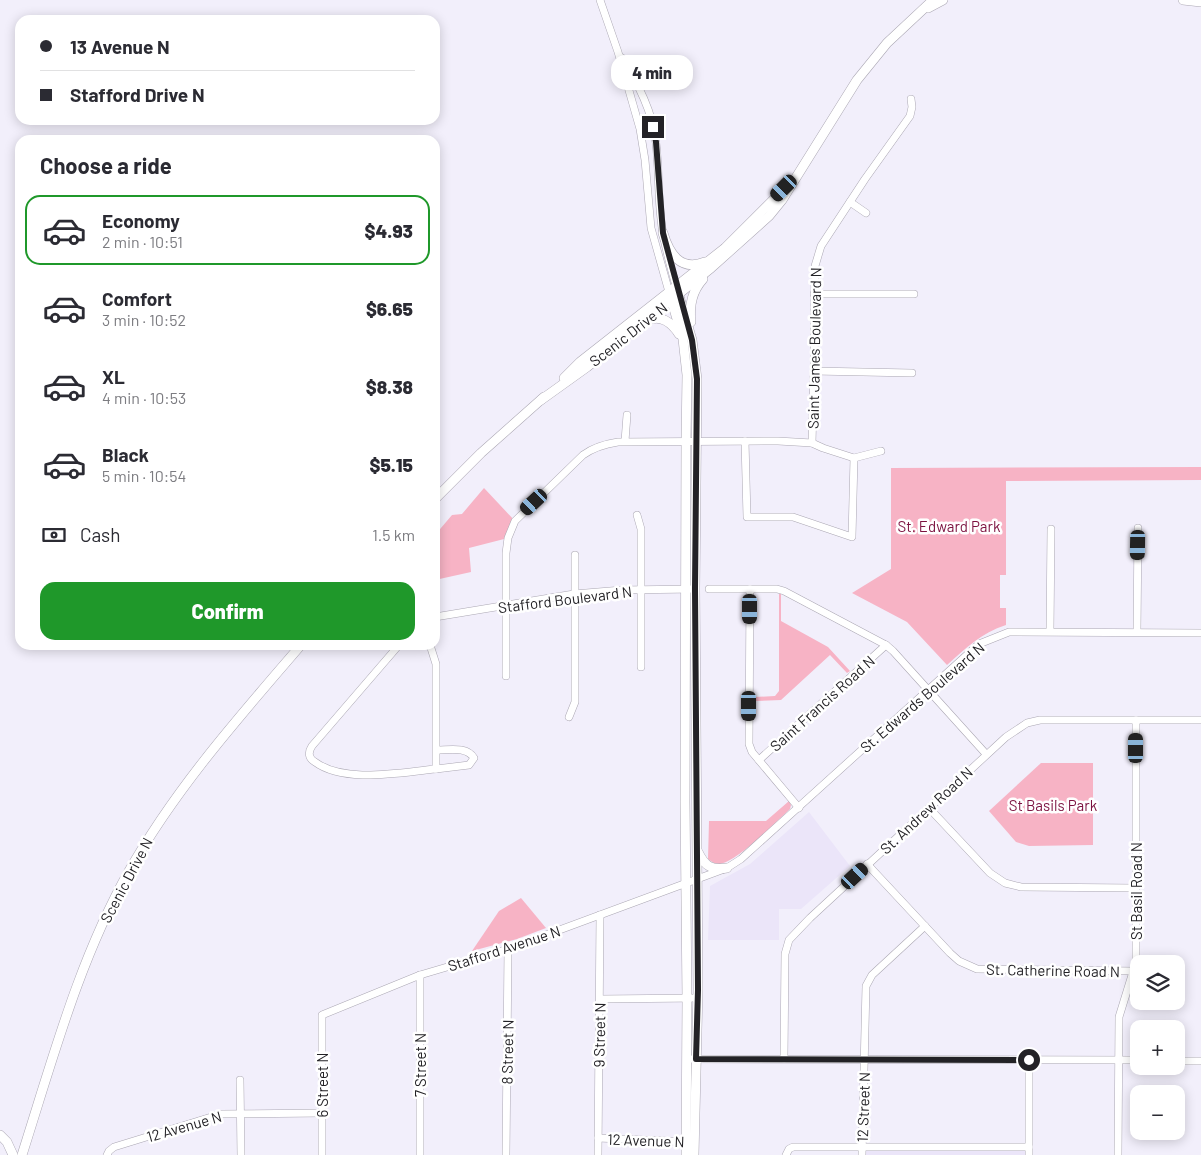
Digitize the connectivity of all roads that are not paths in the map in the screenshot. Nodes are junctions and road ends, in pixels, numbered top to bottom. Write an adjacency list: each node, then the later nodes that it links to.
1 (600, 0): 7 (street)
2 (933, 0): 6 (main road, Scenic Drive N)
3 (943, 0): 6 (main road, Scenic Drive N)
4 (1183, 0): 5 (main road)
5 (1200, 2)
6 (923, 10): 12 (main road, Scenic Drive N)
7 (618, 52): 11 (street); 13 (street)
8 (911, 99): 9 (street, Saint James Boulevard N)
9 (850, 202): 10 (street); 14 (street, Saint James Boulevard N)
10 (866, 213)
11 (663, 233): 12 (main road); 13 (street)
12 (710, 264): 13 (main road, Scenic Drive N); 17 (main road)
13 (674, 293): 16 (main road, Scenic Drive N); 17 (main road); 20 (main road, Scenic Drive N)
14 (814, 294): 15 (street); 18 (street, Saint James Boulevard N)
15 (914, 294)
16 (640, 325): 17 (main road); 20 (main road, Scenic Drive N)
17 (687, 340): 22 (main road); 25 (main road)
18 (814, 371): 19 (street); 26 (street, Saint James Boulevard N)
19 (912, 373)
20 (541, 400): 29 (main road, Scenic Drive N)
21 (626, 415): 24 (street)
22 (696, 441): 23 (street, Saint James Boulevard N); 25 (street, Saint James Boulevard N); 34 (main road)
23 (745, 441): 26 (street, Saint James Boulevard N); 28 (street)
24 (625, 442): 25 (street, Saint James Boulevard N); 39 (street, Saint James Boulevard N)
25 (686, 442): 34 (main road)
26 (812, 443): 28 (street, Saint James Boulevard N)
27 (881, 451): 28 (street)
28 (854, 458)
29 (440, 493)
30 (637, 515): 37 (street)
31 (1138, 528): 42 (street)
32 (1051, 529): 41 (street)
33 (575, 555): 38 (street)
34 (690, 589): 37 (street, Stafford Boulevard N); 60 (main road); 64 (main road)
35 (709, 589): 36 (street)
36 (750, 589): 44 (street); 56 (street)
37 (641, 590): 38 (street, Stafford Boulevard N); 48 (street)
38 (574, 594): 39 (street, Stafford Boulevard N); 51 (street)
39 (506, 606): 40 (street, Stafford Boulevard N); 49 (street, Saint James Boulevard N)
40 (440, 617)
41 (1050, 631): 42 (street, St. Edwards Boulevard N); 50 (street, St. Edwards Boulevard N)
42 (1137, 632): 43 (street, St. Edwards Boulevard N)
43 (1201, 633)
44 (886, 646): 50 (street); 56 (street, Saint Francis Road N)
45 (297, 650): 96 (main road, Scenic Drive N)
46 (395, 650): 57 (street)
47 (432, 650): 54 (street)
48 (641, 667)
49 (506, 676)
50 (929, 690): 55 (street); 58 (street, St. Edwards Boulevard N)
51 (569, 717)
52 (1136, 720): 53 (street, St. Andrew Road N); 55 (street, St. Andrew Road N); 65 (street, St Basil Road N)
53 (1201, 720)
54 (437, 750): 57 (street); 57 (street)
55 (986, 754): 59 (street, St. Andrew Road N)
56 (759, 760): 58 (street)
57 (436, 769)
58 (798, 808): 62 (street, St. Edwards Boulevard N)
59 (929, 808): 61 (street, St. Andrew Road N); 65 (street)
60 (697, 849): 62 (main road); 63 (main road)
61 (867, 864): 67 (street, St. Catherine Road N); 78 (street, St. Andrew Road N)
62 (727, 868): 63 (street, St. Edwards Boulevard N)
63 (697, 880): 64 (street, St. Edwards Boulevard N); 74 (main road)
64 (687, 883): 66 (street, Stafford Avenue N); 73 (main road)
65 (1135, 888): 69 (street, St Basil Road N)
66 (600, 916): 68 (street, Stafford Avenue N); 75 (street, 9 Street N)
67 (925, 926): 70 (street, St. Catherine Road N); 79 (street, 12 Street N)
68 (508, 949): 71 (street, Stafford Avenue N); 100 (street, 8 Street N)
69 (1136, 955)
70 (1130, 971)
71 (420, 975): 76 (street, Stafford Avenue N); 99 (street, 7 Street N)
72 (1130, 981): 81 (street, St Basil Road N)
73 (687, 998): 74 (street); 75 (street); 77 (main road)
74 (698, 998): 77 (main road)
75 (600, 999): 89 (street, 9 Street N)
76 (322, 1016): 87 (street, 6 Street N)
77 (691, 1059): 78 (street); 90 (main road)
78 (784, 1059): 79 (street)
79 (865, 1059): 80 (street); 91 (street, 12 Street N)
80 (1029, 1060): 81 (street); 92 (street)
81 (1119, 1060): 82 (street); 105 (street, St Basil Road N)
82 (1130, 1060)
83 (1185, 1061): 84 (street)
84 (1201, 1061)
85 (240, 1080): 86 (street)
86 (241, 1113): 87 (street, 12 Avenue N); 94 (street, 12 Avenue N); 97 (street)
87 (322, 1113): 98 (street, 6 Street N)
88 (0, 1135): 95 (main road)
89 (598, 1138): 90 (street, 12 Avenue N); 101 (street, 9 Street N)
90 (690, 1142): 102 (main road); 103 (main road)
91 (862, 1147): 92 (street); 93 (street); 104 (street, 12 Street N)
92 (1029, 1151)
93 (787, 1152)
94 (108, 1153)
95 (13, 1155)
96 (22, 1155)
97 (240, 1155)
98 (322, 1155)
99 (420, 1155)
100 (506, 1155)
101 (598, 1155)
102 (686, 1155)
103 (694, 1155)
104 (862, 1155)
105 (1118, 1155)

